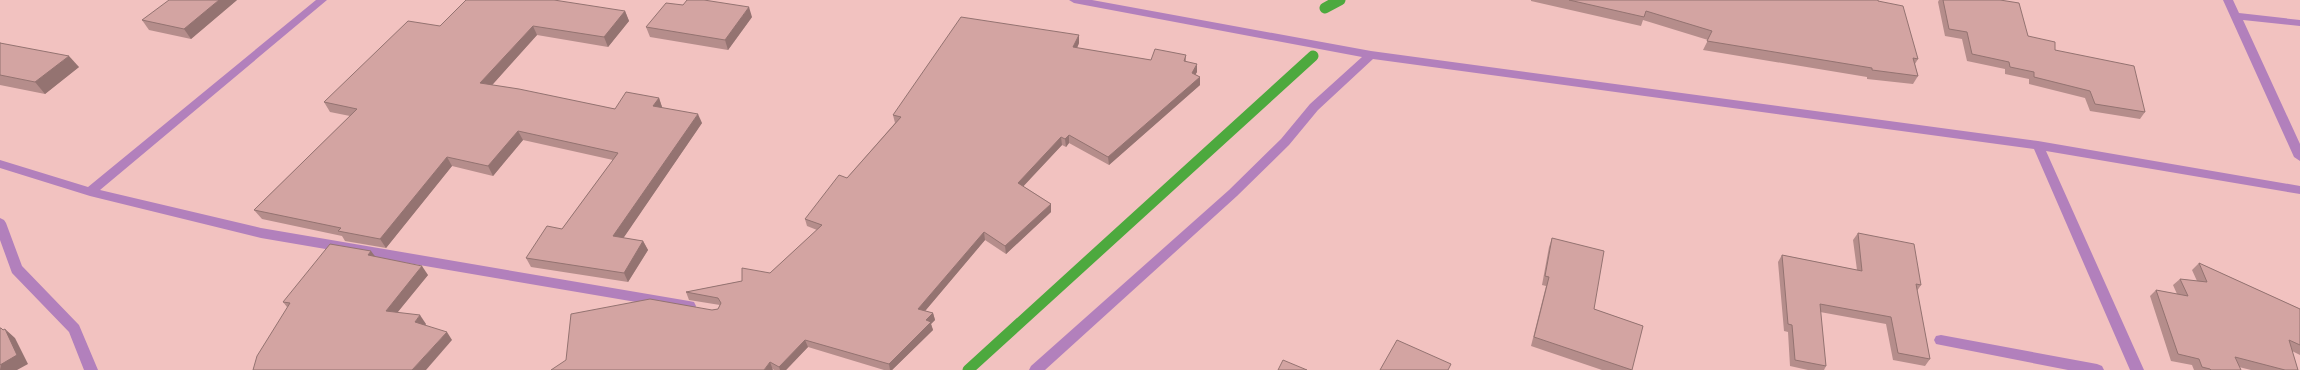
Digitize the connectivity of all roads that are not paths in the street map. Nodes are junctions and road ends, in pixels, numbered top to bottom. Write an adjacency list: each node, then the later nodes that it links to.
1 (322, 0): 11 (street)
2 (1074, 0): 6 (street)
3 (2228, 0): 4 (street)
4 (2235, 16): 5 (street); 8 (street)
5 (2300, 23)
6 (1371, 55): 7 (street); 16 (street)
7 (2038, 145): 10 (street); 18 (street)
8 (2300, 157)
9 (0, 164): 11 (street)
10 (2300, 190)
11 (90, 192): 13 (street)
12 (0, 223): 15 (street)
13 (700, 308)
14 (1941, 340): 17 (street)
15 (91, 370)
16 (1036, 370)
17 (2097, 370)
18 (2137, 370)

